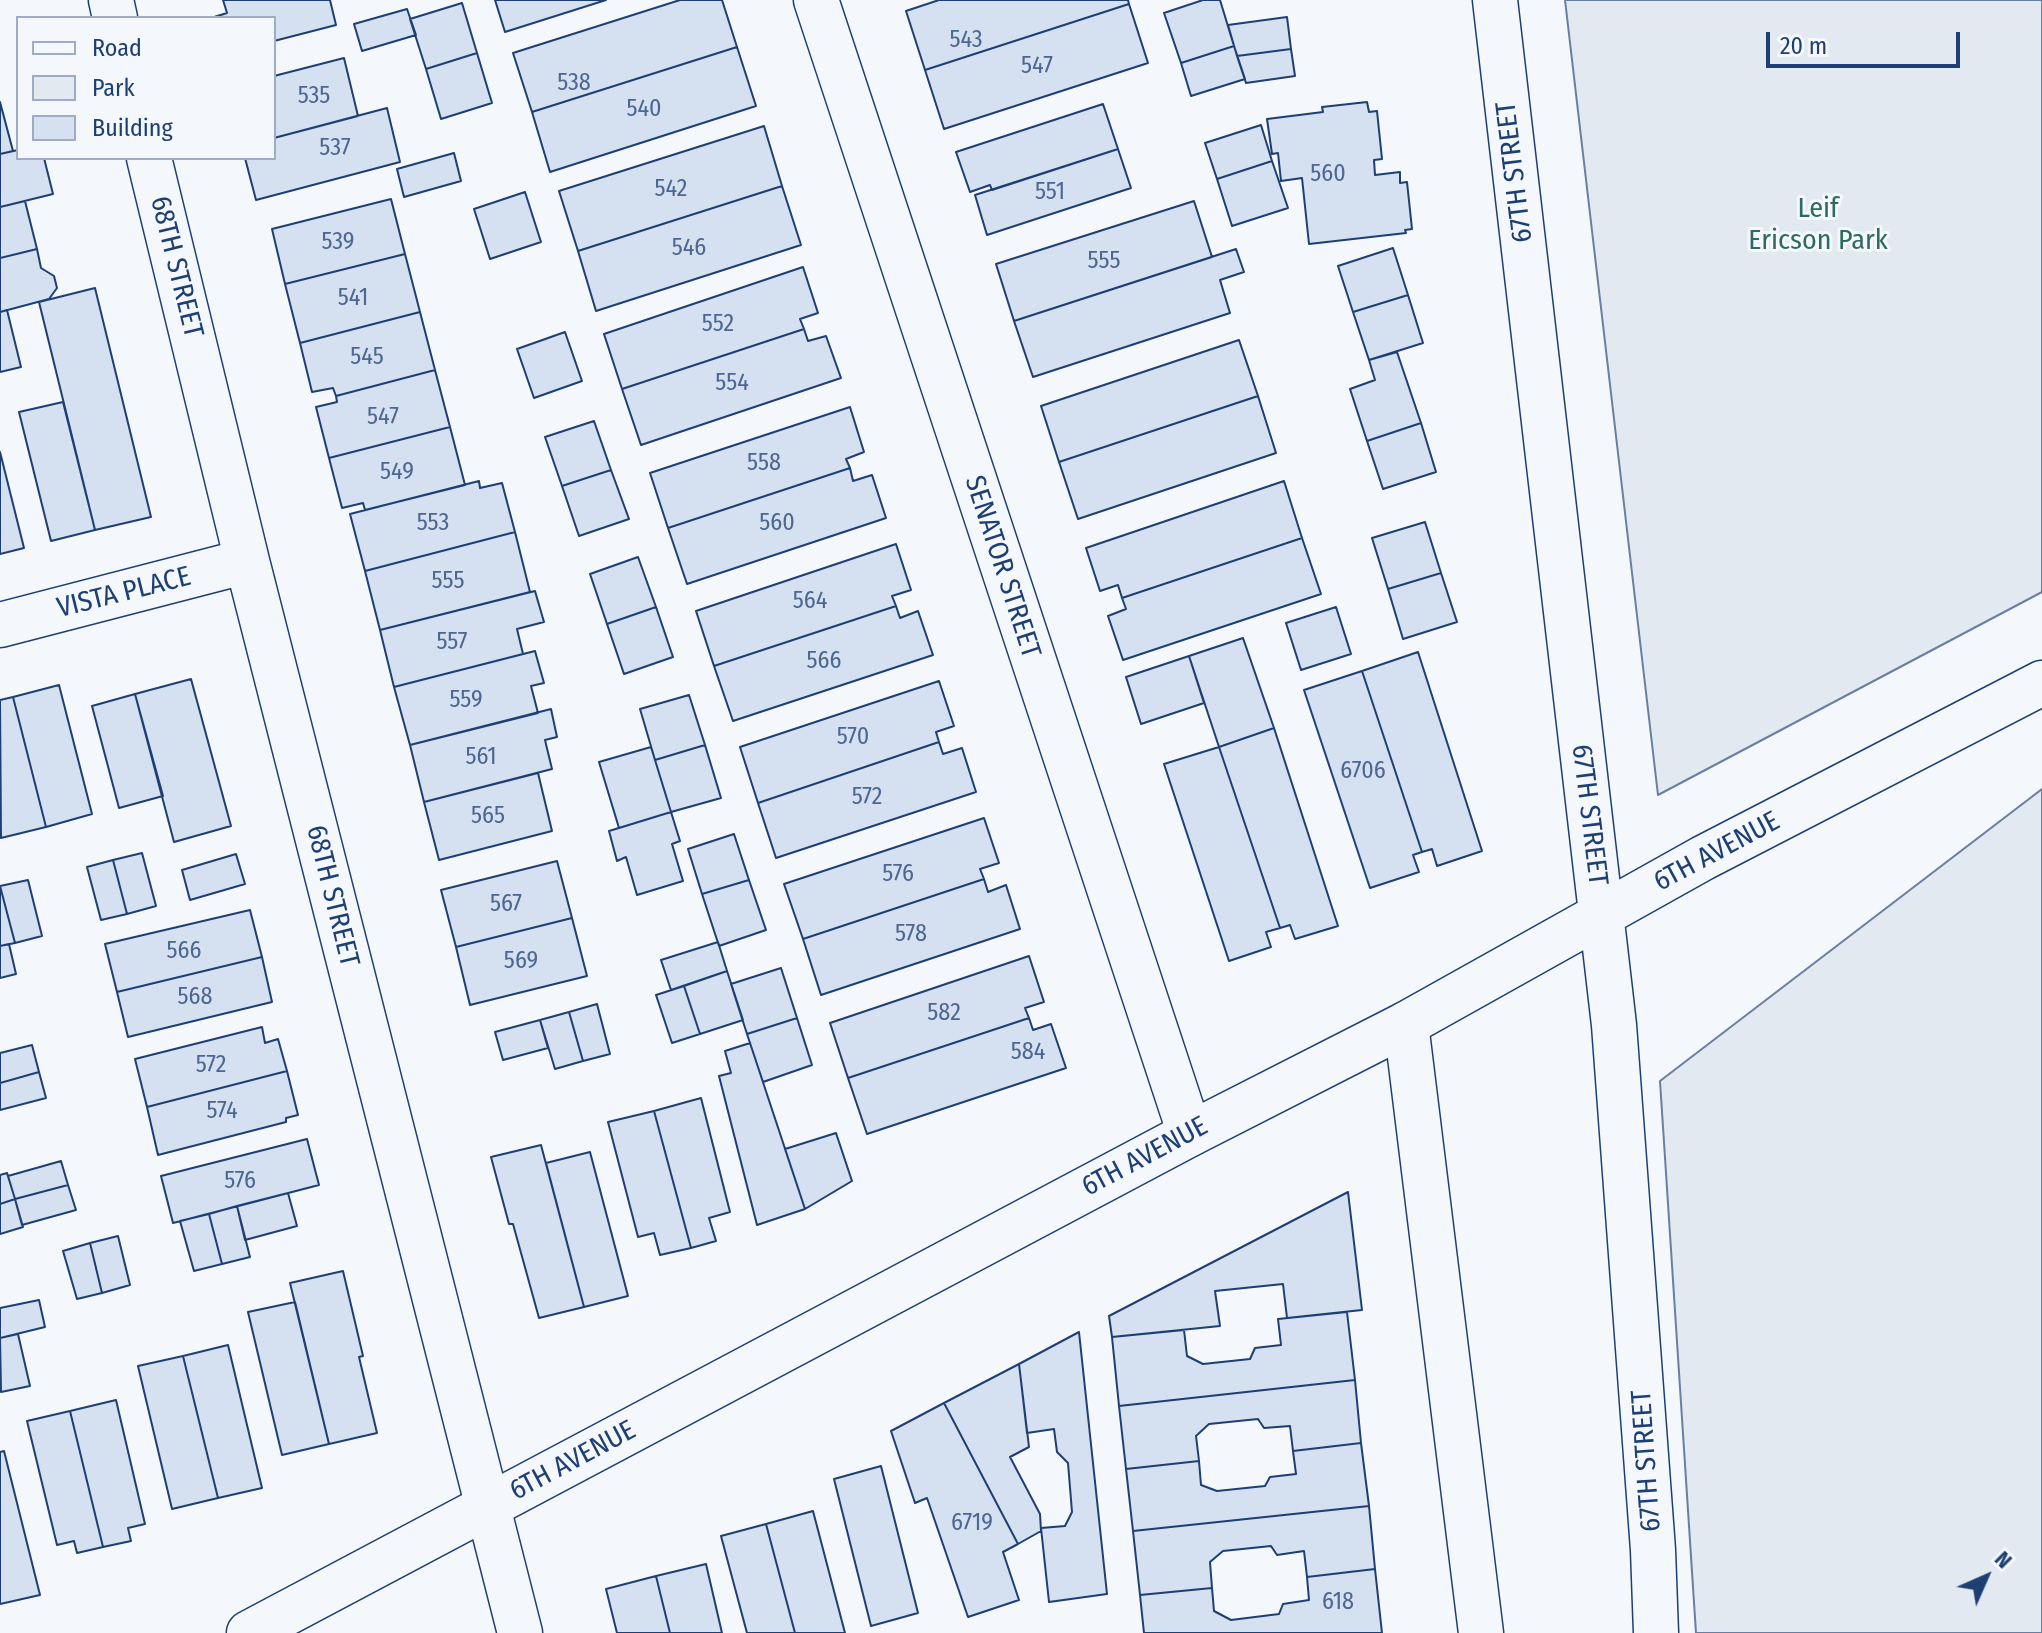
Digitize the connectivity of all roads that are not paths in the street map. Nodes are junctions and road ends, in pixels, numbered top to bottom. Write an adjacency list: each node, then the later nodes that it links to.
1 (816, 0): 9 (street, SENATOR STREET)
2 (1495, 0): 7 (street, 67TH STREET)
3 (149, 160): 4 (street, 68TH STREET)
4 (247, 561): 5 (street, VISTA PLACE); 10 (street, 68TH STREET)
5 (0, 625)
6 (2042, 683): 7 (street, 6TH AVENUE)
7 (1601, 915): 8 (street, 6TH AVENUE); 14 (street, 67TH STREET)
8 (1406, 1024): 9 (street, 6TH AVENUE); 13 (street)
9 (1190, 1134): 10 (street, 6TH AVENUE)
10 (488, 1506): 11 (street, 6TH AVENUE); 12 (street, 68TH STREET)
11 (249, 1633)
12 (520, 1633)
13 (1481, 1633)
14 (1656, 1633)

